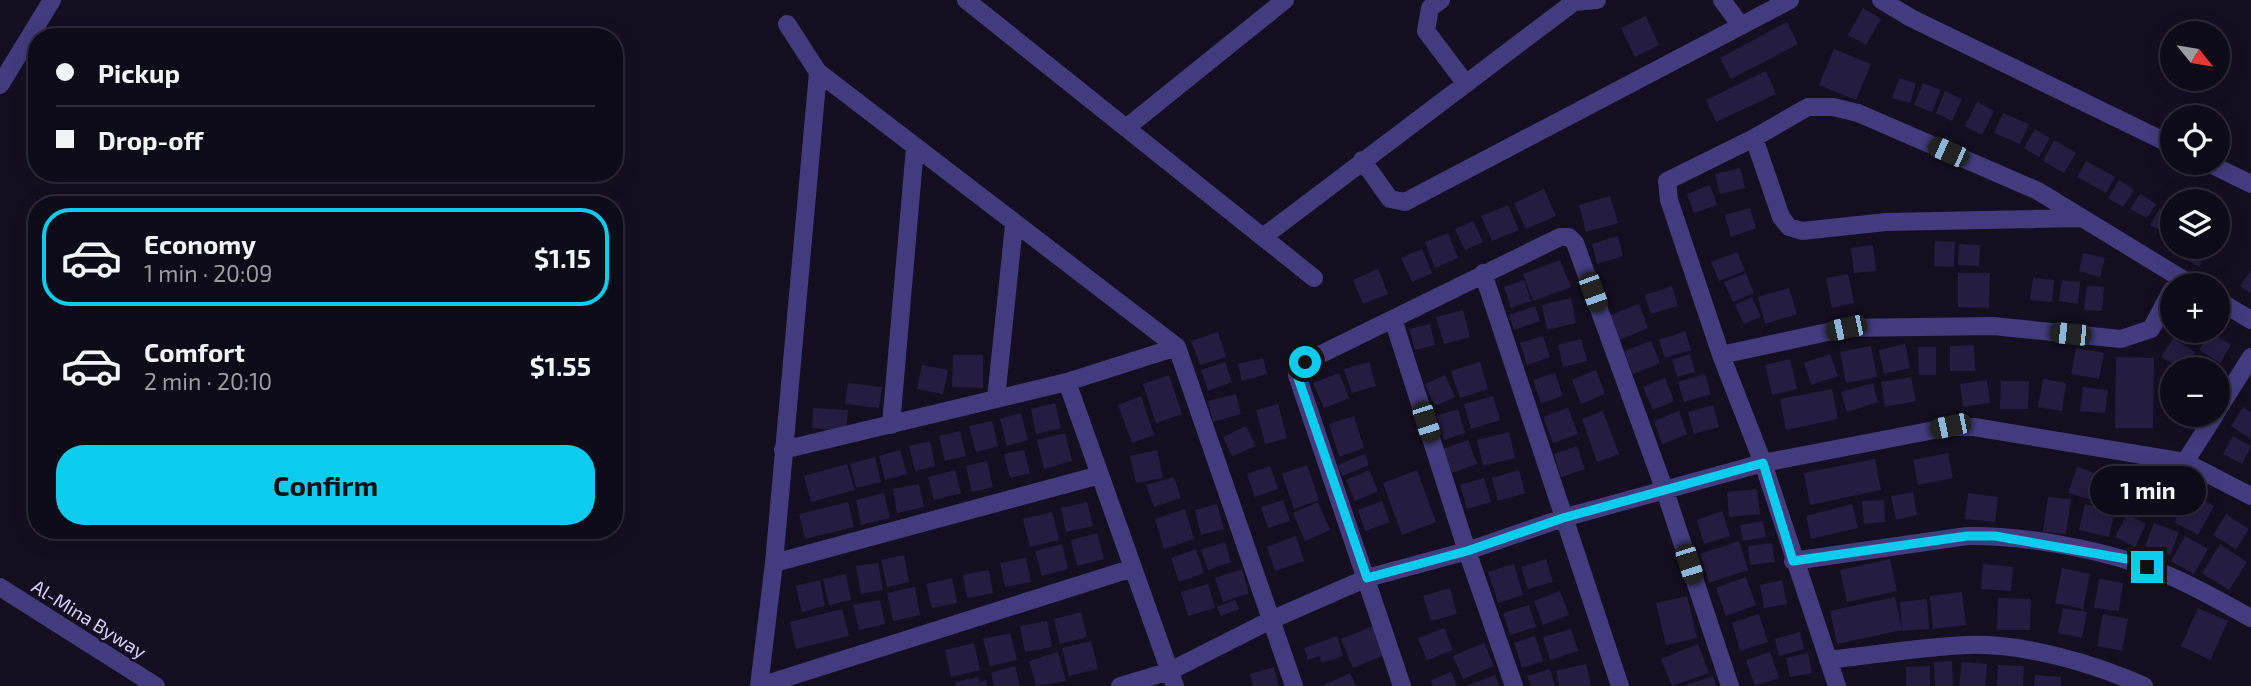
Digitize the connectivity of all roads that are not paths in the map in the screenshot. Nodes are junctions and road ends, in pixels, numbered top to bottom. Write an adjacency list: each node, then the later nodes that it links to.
1 (52, 0): 11 (street)
2 (966, 0): 16 (street)
3 (1285, 0): 16 (street)
4 (1441, 0): 14 (street)
5 (1597, 0): 14 (street)
6 (1722, 0): 10 (street)
7 (1790, 0): 10 (street)
8 (1881, 0): 18 (street)
9 (787, 24): 13 (street)
10 (1741, 26): 20 (street)
11 (35, 28)
12 (28, 39): 15 (street)
13 (818, 72): 19 (street); 41 (street)
14 (1466, 84): 20 (street)
15 (0, 85)
16 (1126, 128): 25 (street)
17 (1754, 138): 23 (street); 23 (street); 34 (street)
18 (2160, 139)
19 (915, 147): 24 (street); 39 (street)
20 (1362, 160): 25 (street)
21 (2230, 174): 22 (street)
22 (2251, 184)
23 (2080, 218): 27 (street)
24 (1014, 225): 33 (street); 38 (street)
25 (1263, 237): 28 (street)
26 (1483, 273): 31 (street); 45 (street); 47 (street)
27 (2162, 273)
28 (1314, 278)
29 (2230, 308): 32 (street)
30 (2160, 315): 34 (street)
31 (1393, 319): 48 (street); 52 (street)
32 (2251, 320)
33 (1177, 347): 36 (street); 55 (street)
34 (1721, 355): 43 (street)
35 (2251, 357): 37 (street)
36 (1067, 382): 38 (street); 44 (street)
37 (2230, 391)
38 (996, 399): 39 (street)
39 (891, 425): 41 (street)
40 (2207, 427): 42 (street)
41 (783, 450): 50 (street)
42 (2185, 462): 43 (street); 46 (street)
43 (1763, 463): 45 (street); 49 (street)
44 (1100, 475): 50 (street); 51 (street)
45 (1665, 491): 47 (street); 65 (street)
46 (2251, 496)
47 (1563, 518): 48 (street); 64 (street)
48 (1467, 551): 52 (street); 63 (street)
49 (1793, 561): 54 (street); 56 (street)
50 (774, 563): 59 (street)
51 (1133, 568): 57 (street); 59 (street)
52 (1367, 578): 55 (street); 62 (street)
53 (0, 587): 58 (street, Al-Mina Byway)
54 (2251, 618)
55 (1271, 620): 57 (street); 61 (street)
56 (1828, 660): 66 (street); 67 (street)
57 (1172, 678): 60 (street)
58 (156, 686)
59 (759, 686)
60 (1120, 686)
61 (1294, 686)
62 (1402, 686)
63 (1514, 686)
64 (1620, 686)
65 (1730, 686)
66 (1837, 686)
67 (2144, 686)

